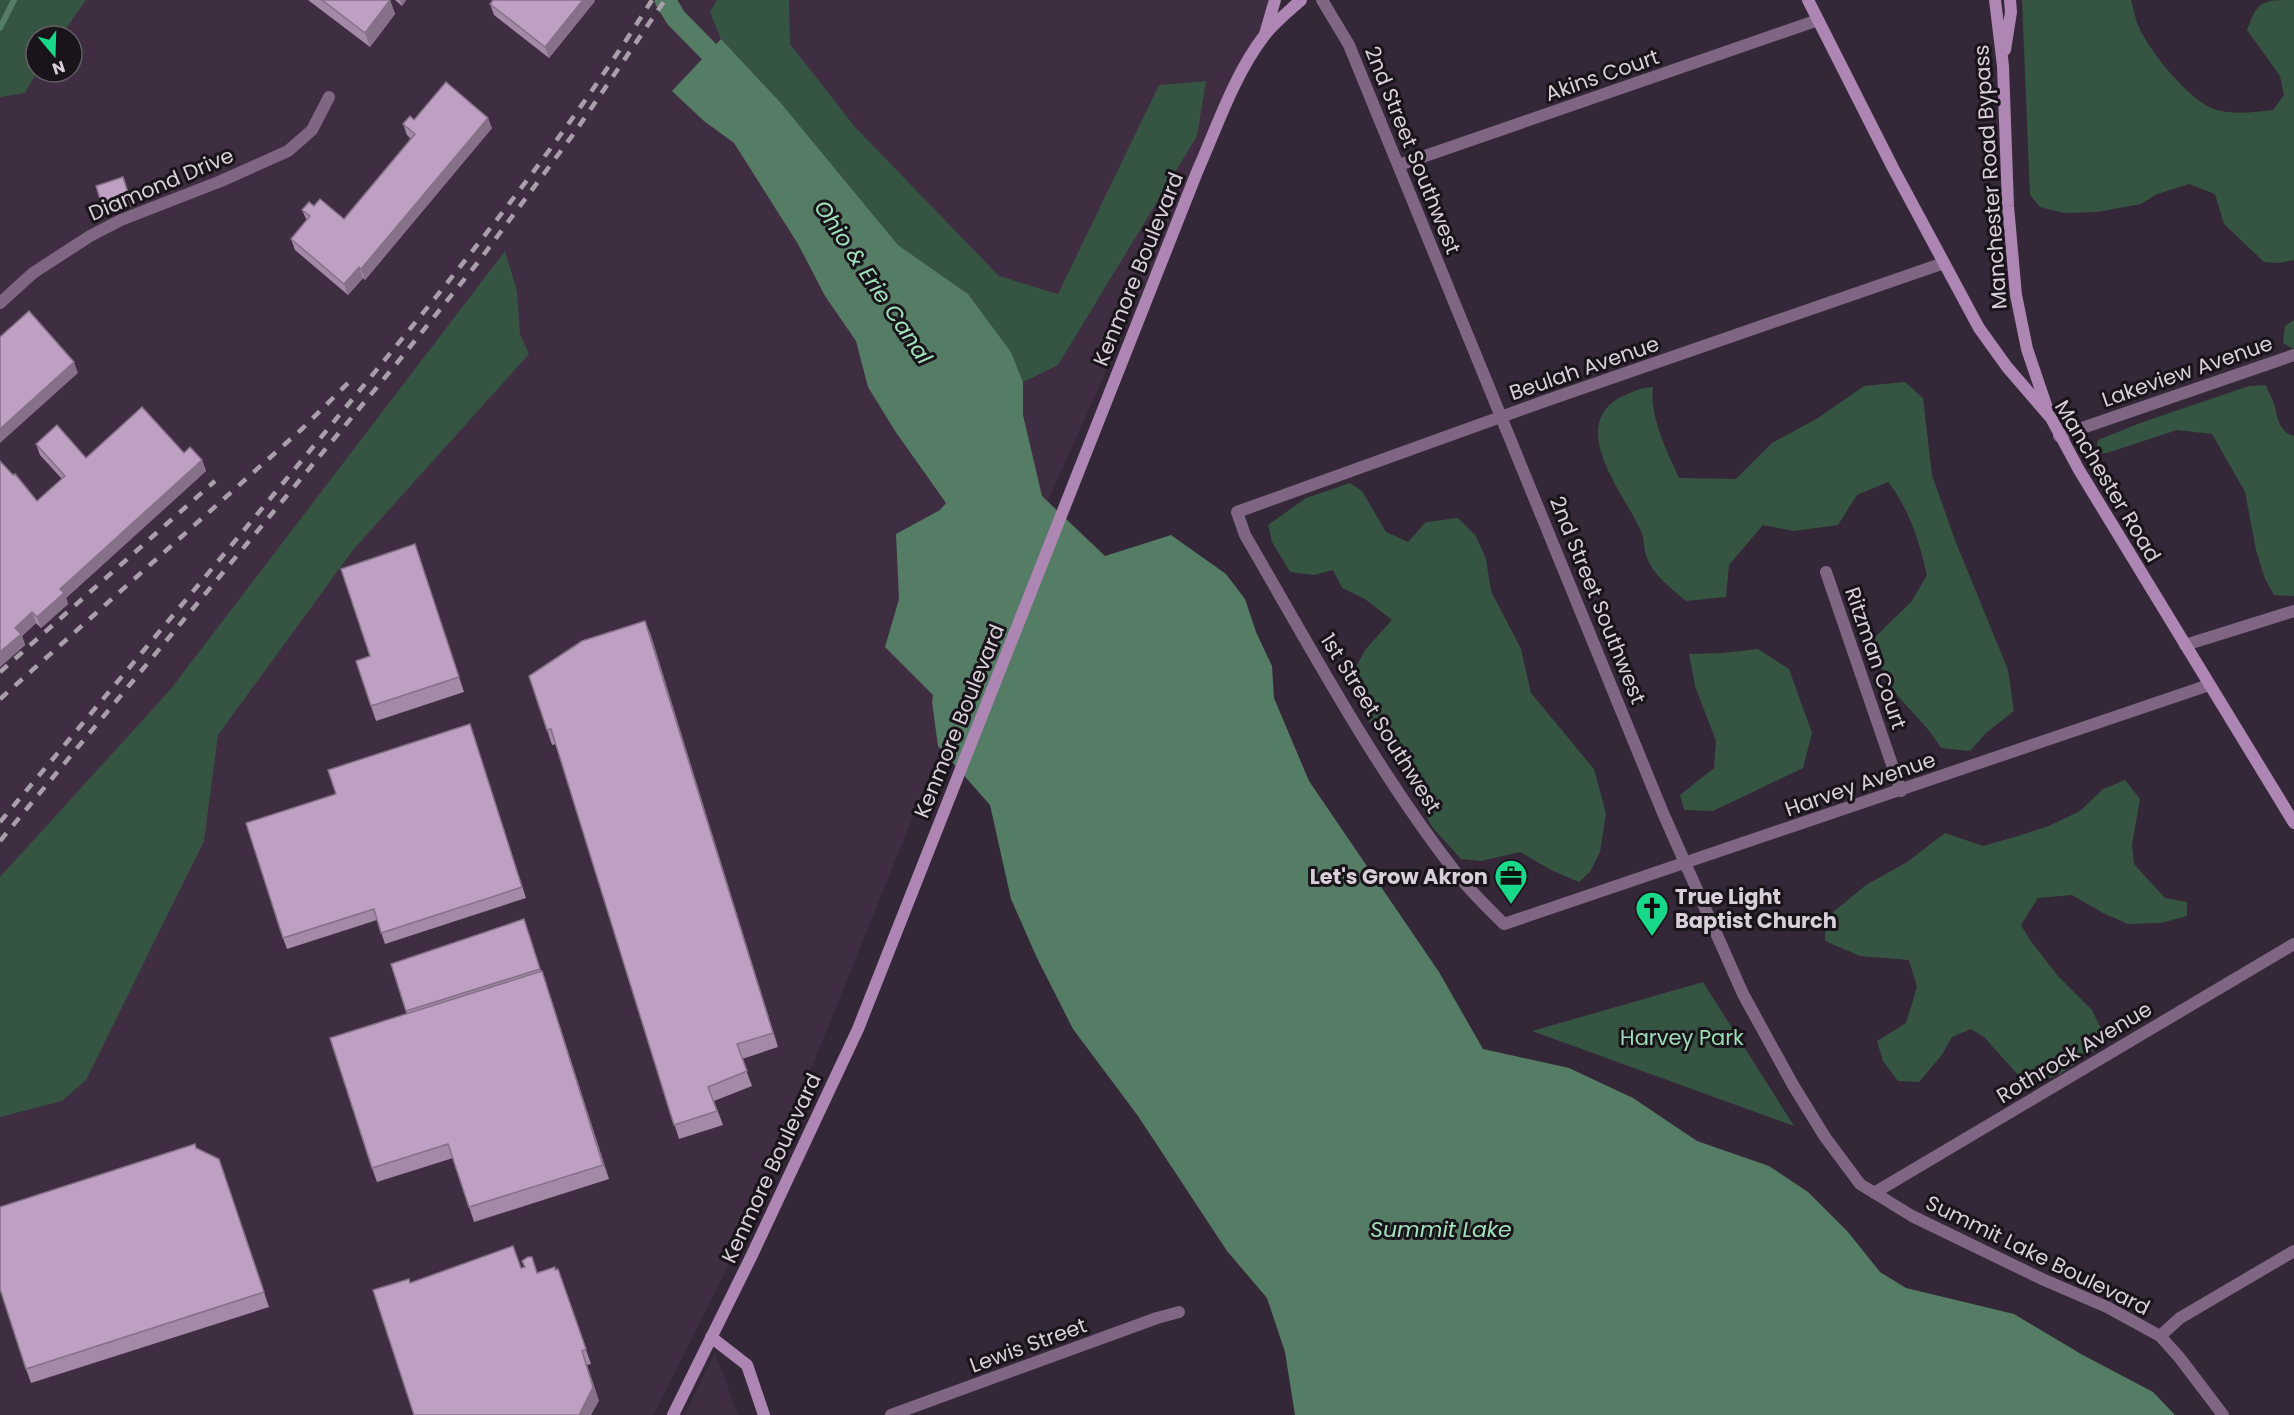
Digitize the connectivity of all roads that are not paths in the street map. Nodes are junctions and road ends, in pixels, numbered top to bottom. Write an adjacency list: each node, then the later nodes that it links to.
1 (1275, 0): 8 (main road, Kenmore Boulevard)
2 (1300, 0): 8 (main road, Kenmore Boulevard)
3 (1322, 0): 11 (street, 2nd Street Southwest)
4 (1808, 0): 7 (main road, Manchester Road)
5 (1995, 0): 9 (main road, Manchester Road Bypass)
6 (2010, 0): 9 (main road)
7 (1818, 20): 11 (street, Akins Court); 12 (main road, Manchester Road)
8 (1265, 35): 32 (main road, Kenmore Boulevard)
9 (2003, 66): 16 (main road, Manchester Road Bypass)
10 (329, 97): 13 (street, Diamond Drive)
11 (1399, 165): 15 (street, 2nd Street Southwest)
12 (1944, 262): 15 (street, Beulah Avenue); 16 (main road, Manchester Road)
13 (0, 303)
14 (2294, 355): 17 (street, Lakeview Avenue)
15 (1502, 417): 18 (street, Beulah Avenue); 25 (street, 2nd Street Southwest)
16 (2051, 418): 17 (main road, Manchester Road)
17 (2059, 436): 21 (main road, Manchester Road)
18 (1237, 512): 26 (street, 1st Street Southwest)
19 (1826, 572): 23 (street, Ritzman Court)
20 (2294, 611): 21 (street)
21 (2185, 645): 22 (main road, Manchester Road)
22 (2209, 685): 23 (street, Harvey Avenue); 24 (main road, Manchester Road)
23 (1900, 791): 25 (street, Harvey Avenue)
24 (2294, 823)
25 (1686, 864): 26 (street, Harvey Avenue); 28 (street, 2nd Street Southwest)
26 (1522, 918)
27 (2294, 944): 28 (street, Rothrock Avenue)
28 (1875, 1193): 31 (street, Summit Lake Boulevard)
29 (2294, 1251): 31 (street)
30 (1179, 1312): 35 (street, Lewis Street)
31 (2160, 1336): 36 (street, Summit Lake Boulevard)
32 (711, 1337): 33 (main road, Kenmore Boulevard); 34 (main road)
33 (673, 1415)
34 (764, 1415)
35 (891, 1415)
36 (2223, 1415)

